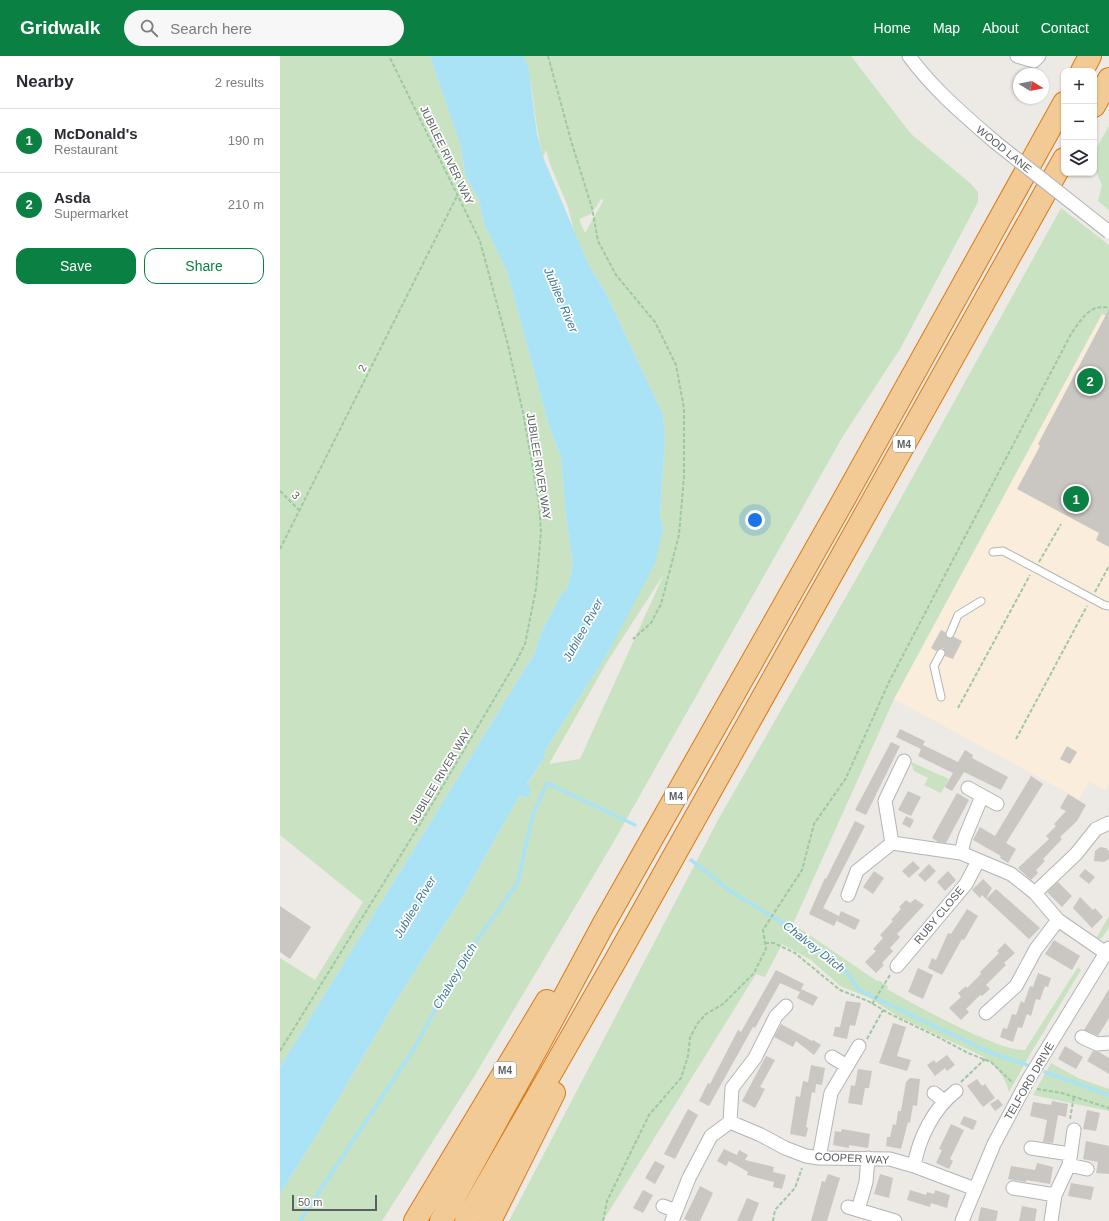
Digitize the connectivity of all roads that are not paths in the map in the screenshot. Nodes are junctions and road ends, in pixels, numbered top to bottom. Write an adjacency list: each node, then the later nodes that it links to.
1 (909, 56): 10 (street, WOOD LANE, bridge)
2 (1016, 56): 3 (street)
3 (1039, 56)
4 (1090, 56): 5 (highway)
5 (1084, 68)
6 (1109, 79): 8 (highway)
7 (1063, 104): 28 (highway, M4)
8 (1095, 104)
9 (1061, 164): 30 (highway, M4)
10 (1109, 232)
11 (993, 552): 13 (lane)
12 (981, 601): 14 (lane)
13 (1109, 606)
14 (950, 634)
15 (941, 653): 16 (lane)
16 (941, 697)
17 (904, 761): 22 (street)
18 (968, 788): 19 (street)
19 (982, 796): 20 (street); 23 (street)
20 (997, 804)
21 (1109, 823): 25 (street)
22 (892, 843): 23 (street); 26 (street)
23 (961, 853): 24 (street)
24 (978, 861): 25 (street); 31 (street, RUBY CLOSE)
25 (1035, 893): 27 (street)
26 (848, 895)
27 (1058, 920): 29 (street); 33 (street)
28 (603, 925): 53 (highway, M4); 54 (highway, M4)
29 (1107, 950): 49 (street, TELFORD DRIVE)
30 (614, 963): 55 (highway, M4); 56 (highway, M4)
31 (897, 966)
32 (786, 1006): 40 (street)
33 (986, 1013)
34 (1082, 1037): 35 (street)
35 (1109, 1043)
36 (859, 1046): 38 (street)
37 (832, 1057): 38 (street)
38 (847, 1066): 43 (street)
39 (956, 1091): 46 (street)
40 (730, 1122): 43 (street, COOPER WAY); 52 (street)
41 (1074, 1130): 45 (street)
42 (1031, 1148): 45 (street)
43 (819, 1158): 44 (street, COOPER WAY)
44 (868, 1158): 46 (street, COOPER WAY); 57 (street)
45 (1069, 1159): 47 (street); 50 (street)
46 (914, 1166): 49 (street, COOPER WAY)
47 (1087, 1169)
48 (1013, 1188): 50 (street)
49 (976, 1189): 58 (street, TELFORD DRIVE)
50 (1055, 1195): 59 (street)
51 (663, 1206): 52 (street)
52 (674, 1216)
53 (415, 1221)
54 (441, 1221)
55 (466, 1221)
56 (490, 1221)
57 (895, 1221)
58 (962, 1221)
59 (1051, 1221)

